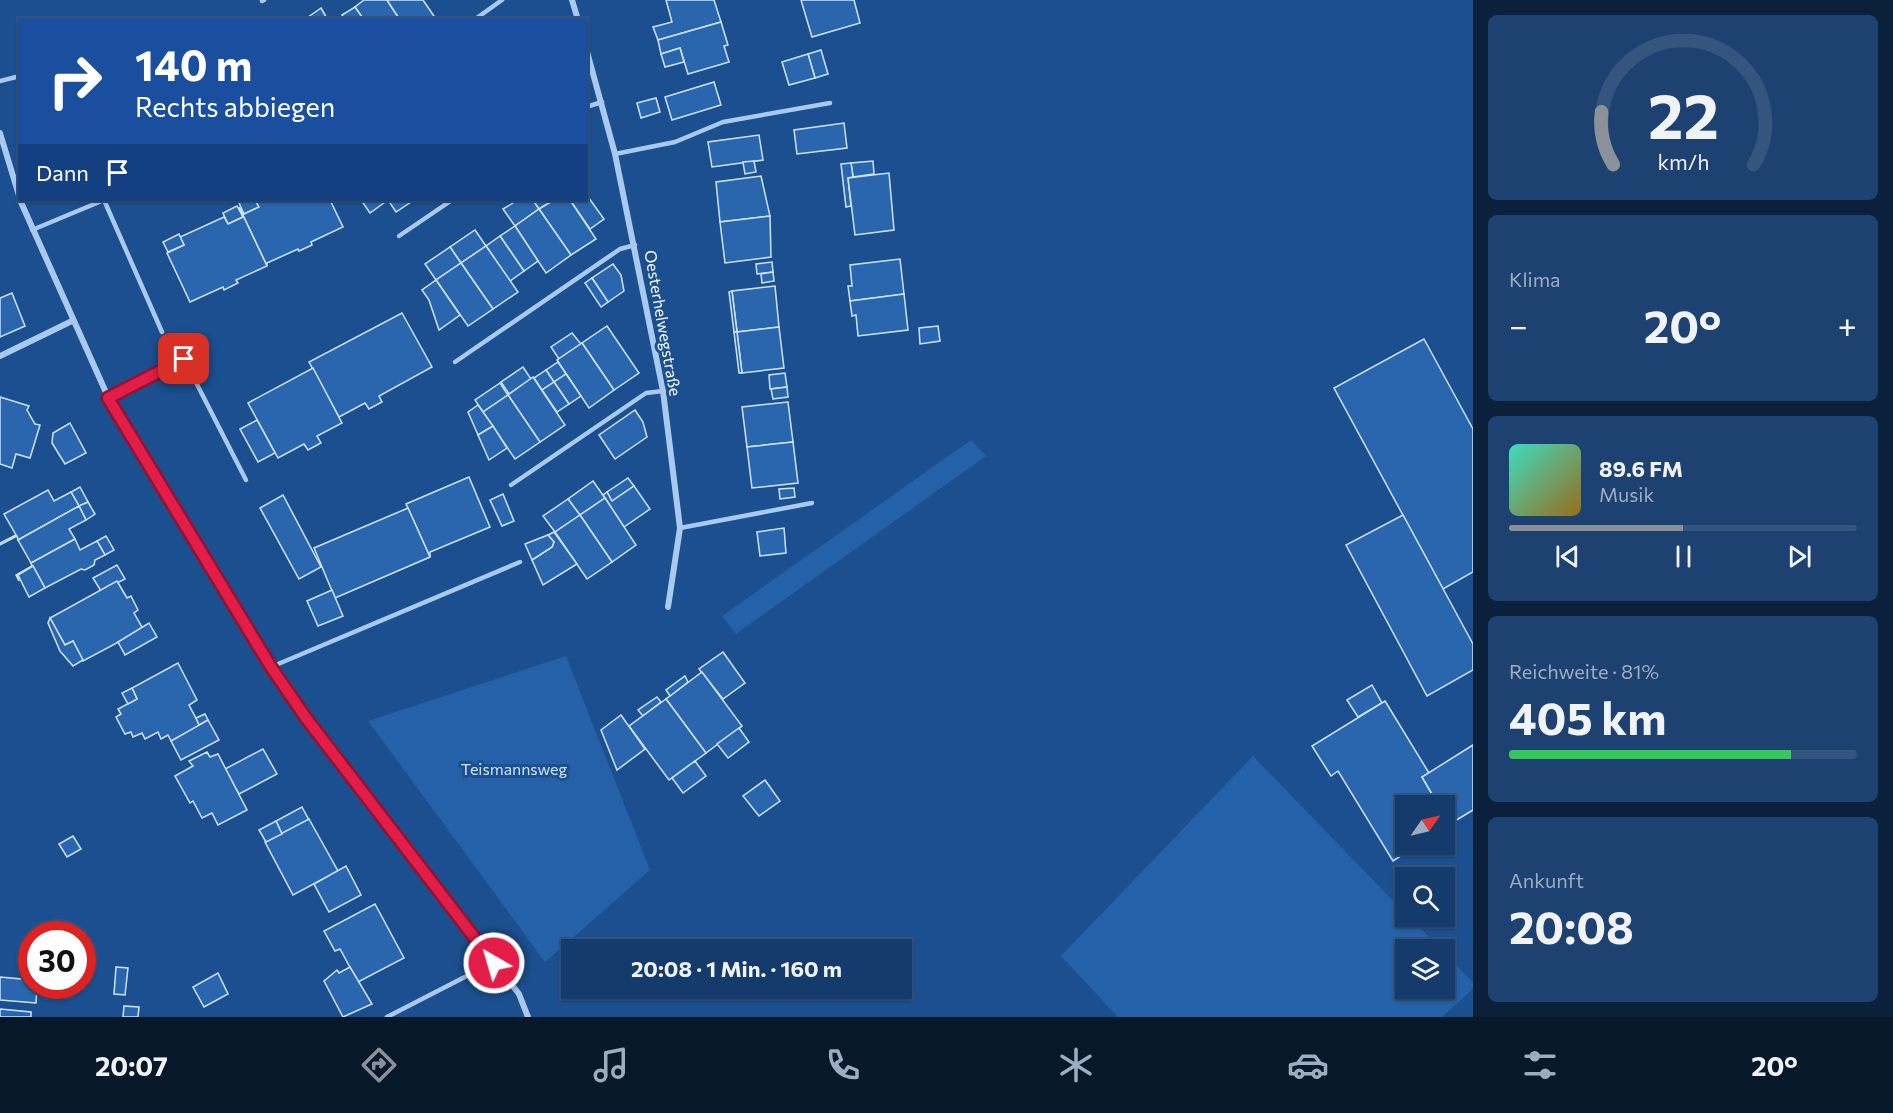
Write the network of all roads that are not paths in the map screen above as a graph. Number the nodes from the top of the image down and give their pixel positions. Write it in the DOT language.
graph roads {
  1 [pos="502,0"];
  2 [pos="572,0"];
  3 [pos="477,18"];
  4 [pos="577,18"];
  5 [pos="588,55"];
  6 [pos="18,76"];
  7 [pos="0,81"];
  8 [pos="602,102"];
  9 [pos="830,103"];
  10 [pos="588,106"];
  11 [pos="0,133"];
  12 [pos="615,154"];
  13 [pos="18,192"];
  14 [pos="21,201"];
  15 [pos="102,201"];
  16 [pos="104,201"];
  17 [pos="451,201"];
  18 [pos="32,230"];
  19 [pos="399,236"];
  20 [pos="635,244"];
  21 [pos="72,321"];
  22 [pos="162,332"];
  23 [pos="0,356"];
  24 [pos="455,362"];
  25 [pos="663,391"];
  26 [pos="108,398"];
  27 [pos="246,480"];
  28 [pos="511,485"];
  29 [pos="812,504"];
  30 [pos="680,528"];
  31 [pos="520,562"];
  32 [pos="668,607"];
  33 [pos="271,667"];
  34 [pos="494,963"];
  35 [pos="387,1017"];
  36 [pos="528,1017"];
  1 -- 3 [label="lane"];
  2 -- 4 [label="street"];
  5 -- 8 [label="street, Oesterhelwegstraße"];
  6 -- 7 [label="lane"];
  8 -- 10 [label="lane"];
  8 -- 12 [label="street, Oesterhelwegstraße"];
  9 -- 12 [label="lane"];
  11 -- 13 [label="street"];
  12 -- 20 [label="street, Oesterhelwegstraße"];
  14 -- 18 [label="street"];
  15 -- 18 [label="lane"];
  16 -- 22 [label="lane"];
  17 -- 19 [label="lane"];
  18 -- 21 [label="street"];
  20 -- 24 [label="lane"];
  20 -- 25 [label="street, Oesterhelwegstraße"];
  21 -- 23 [label="street"];
  21 -- 26 [label="street"];
  25 -- 28 [label="lane"];
  25 -- 30 [label="street, Oesterhelwegstraße"];
  26 -- 27 [label="lane"];
  26 -- 33 [label="street"];
  29 -- 30 [label="lane"];
  30 -- 32 [label="street, Oesterhelwegstraße"];
  31 -- 33 [label="lane"];
  33 -- 34 [label="street"];
  34 -- 35 [label="lane"];
  34 -- 36 [label="street"];
}
